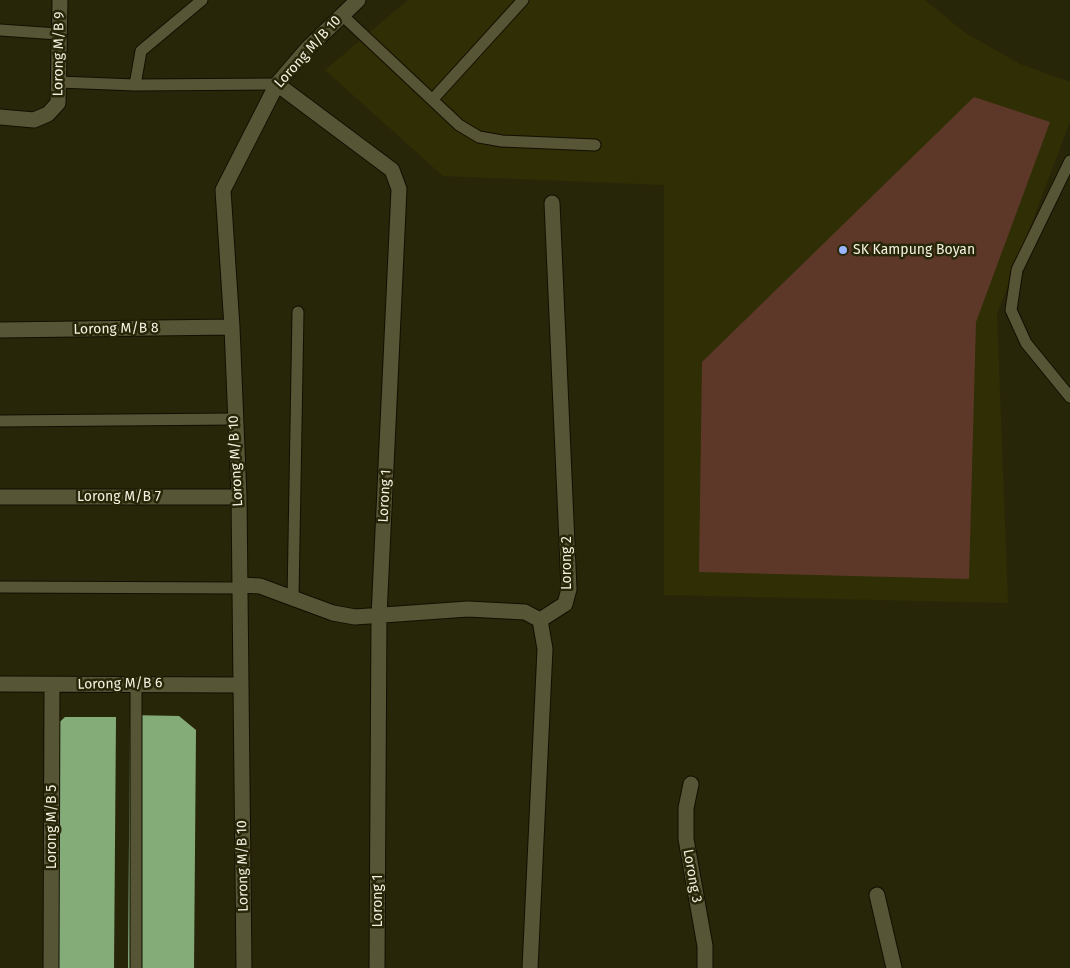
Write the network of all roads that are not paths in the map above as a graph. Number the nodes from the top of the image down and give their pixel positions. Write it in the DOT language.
graph roads {
  1 [pos="60,0"];
  2 [pos="202,0"];
  3 [pos="358,0"];
  4 [pos="522,0"];
  5 [pos="342,15"];
  6 [pos="0,30"];
  7 [pos="58,34"];
  8 [pos="59,82"];
  9 [pos="276,84"];
  10 [pos="135,85"];
  11 [pos="433,99"];
  12 [pos="0,118"];
  13 [pos="595,145"];
  14 [pos="1070,161"];
  15 [pos="1066,182"];
  16 [pos="552,203"];
  17 [pos="298,312"];
  18 [pos="232,327"];
  19 [pos="0,330"];
  20 [pos="1070,397"];
  21 [pos="234,419"];
  22 [pos="0,421"];
  23 [pos="0,497"];
  24 [pos="238,497"];
  25 [pos="0,587"];
  26 [pos="239,588"];
  27 [pos="293,598"];
  28 [pos="380,616"];
  29 [pos="540,620"];
  30 [pos="0,684"];
  31 [pos="136,684"];
  32 [pos="52,685"];
  33 [pos="240,685"];
  34 [pos="691,784"];
  35 [pos="877,895"];
  36 [pos="51,968"];
  37 [pos="136,968"];
  38 [pos="244,968"];
  39 [pos="377,968"];
  40 [pos="530,968"];
  41 [pos="705,968"];
  42 [pos="894,968"];
  1 -- 7 [label="street, Lorong M/B 9"];
  2 -- 10 [label="lane"];
  3 -- 5 [label="street, Lorong M/B 10"];
  4 -- 11 [label="lane"];
  5 -- 9 [label="street, Lorong M/B 10"];
  5 -- 11 [label="lane"];
  6 -- 7 [label="lane"];
  7 -- 8 [label="street, Lorong M/B 9"];
  8 -- 10 [label="lane"];
  8 -- 12 [label="street, Lorong M/B 9"];
  9 -- 10 [label="lane"];
  9 -- 18 [label="street, Lorong M/B 10"];
  9 -- 28 [label="street, Lorong 1"];
  11 -- 13 [label="lane"];
  14 -- 15 [label="lane"];
  15 -- 20 [label="lane"];
  16 -- 29 [label="street, Lorong 2"];
  17 -- 27 [label="lane"];
  18 -- 19 [label="street, Lorong M/B 8"];
  18 -- 21 [label="street, Lorong M/B 10"];
  21 -- 22 [label="lane"];
  21 -- 24 [label="street, Lorong M/B 10"];
  23 -- 24 [label="street, Lorong M/B 7"];
  24 -- 26 [label="street, Lorong M/B 10"];
  25 -- 26 [label="lane"];
  26 -- 27 [label="street"];
  26 -- 33 [label="street, Lorong M/B 10"];
  27 -- 28 [label="street"];
  28 -- 29 [label="street"];
  28 -- 39 [label="street, Lorong 1"];
  29 -- 40 [label="street"];
  30 -- 32 [label="street, Lorong M/B 6"];
  31 -- 32 [label="street, Lorong M/B 6"];
  31 -- 33 [label="street, Lorong M/B 6"];
  31 -- 37 [label="lane"];
  32 -- 36 [label="street, Lorong M/B 5"];
  33 -- 38 [label="street, Lorong M/B 10"];
  34 -- 41 [label="street, Lorong 3"];
  35 -- 42 [label="street"];
}
